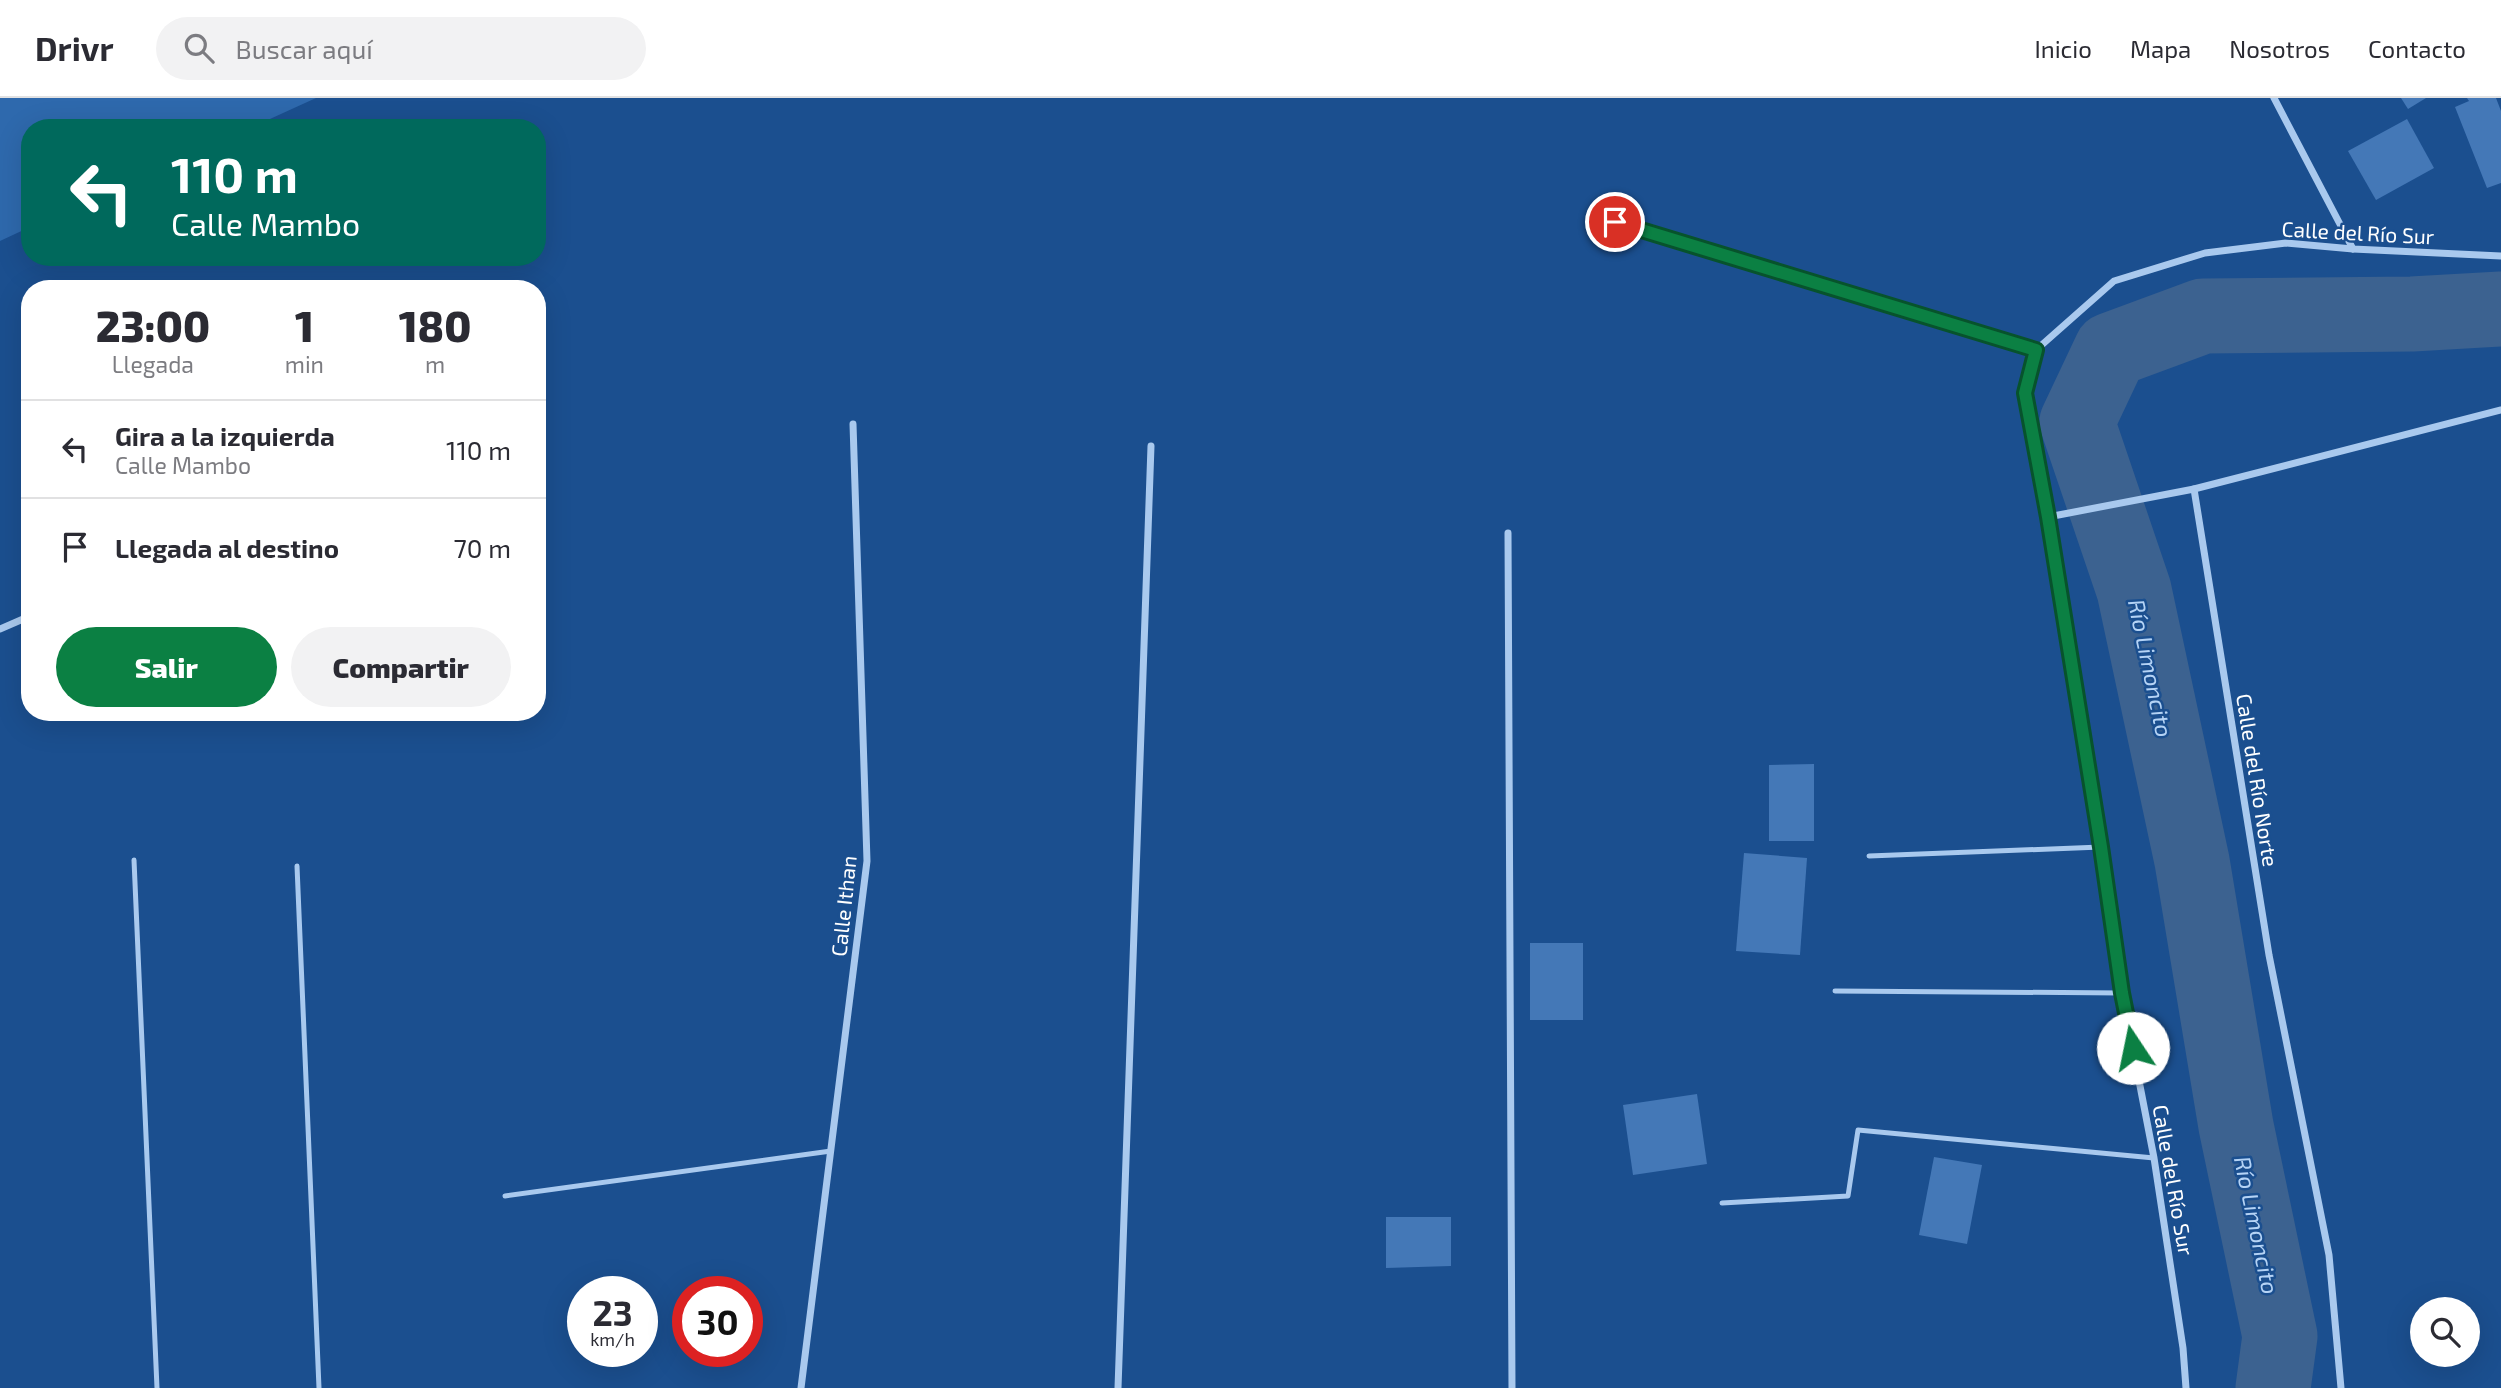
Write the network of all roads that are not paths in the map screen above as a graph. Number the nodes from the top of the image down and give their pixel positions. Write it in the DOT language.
graph roads {
  1 [pos="2274,98"];
  2 [pos="1615,222"];
  3 [pos="2353,249"];
  4 [pos="2501,256"];
  5 [pos="2036,350"];
  6 [pos="2501,411"];
  7 [pos="853,424"];
  8 [pos="1151,446"];
  9 [pos="2194,489"];
  10 [pos="2048,517"];
  11 [pos="1508,533"];
  12 [pos="21,620"];
  13 [pos="0,629"];
  14 [pos="2101,847"];
  15 [pos="1869,856"];
  16 [pos="134,860"];
  17 [pos="297,866"];
  18 [pos="1835,991"];
  19 [pos="2122,993"];
  20 [pos="831,1151"];
  21 [pos="2154,1158"];
  22 [pos="505,1196"];
  23 [pos="1722,1203"];
  24 [pos="156,1388"];
  25 [pos="319,1388"];
  26 [pos="801,1388"];
  27 [pos="1118,1388"];
  28 [pos="1512,1388"];
  29 [pos="2186,1388"];
  30 [pos="2341,1388"];
  1 -- 3 [label="street"];
  2 -- 5 [label="street"];
  3 -- 4 [label="street, Calle del Río Sur"];
  3 -- 5 [label="street, Calle del Río Sur"];
  5 -- 10 [label="street, Calle del Río Sur"];
  6 -- 9 [label="street"];
  7 -- 20 [label="street, Calle Ithan"];
  8 -- 27 [label="street"];
  9 -- 10 [label="street"];
  9 -- 30 [label="street, Calle del Río Norte"];
  10 -- 14 [label="street, Calle del Río Sur"];
  11 -- 28 [label="street"];
  12 -- 13 [label="street"];
  14 -- 15 [label="lane"];
  14 -- 19 [label="street, Calle del Río Sur"];
  16 -- 24 [label="lane"];
  17 -- 25 [label="lane"];
  18 -- 19 [label="lane"];
  19 -- 21 [label="street, Calle del Río Sur"];
  20 -- 22 [label="lane"];
  20 -- 26 [label="street, Calle Ithan"];
  21 -- 23 [label="lane"];
  21 -- 29 [label="street, Calle del Río Sur"];
}
